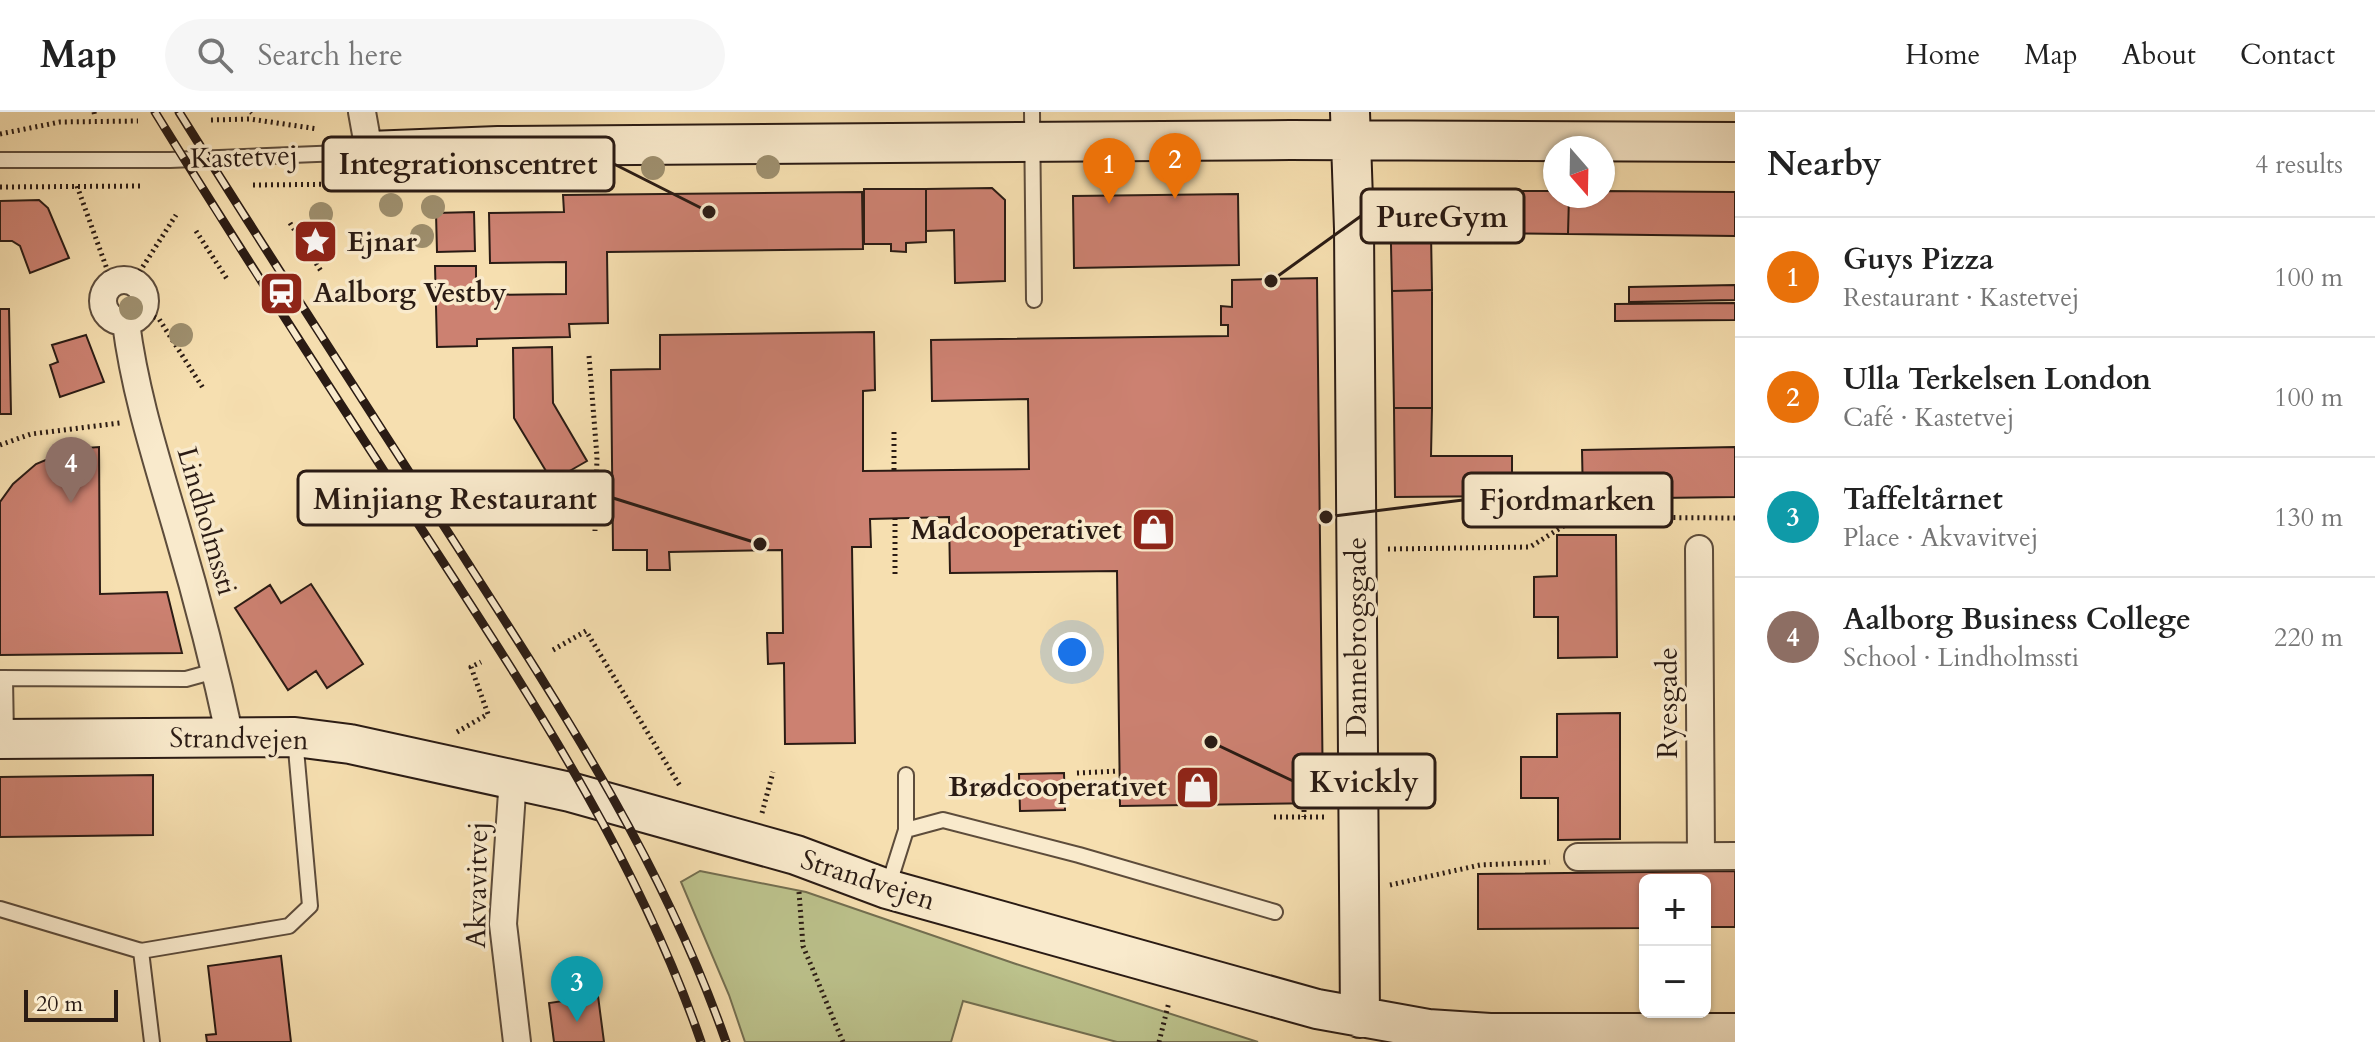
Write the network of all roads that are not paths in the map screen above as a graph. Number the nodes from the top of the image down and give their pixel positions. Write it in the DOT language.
graph roads {
  1 [pos="362,112"];
  2 [pos="1351,126"];
  3 [pos="1032,128"];
  4 [pos="1735,142"];
  5 [pos="369,151"];
  6 [pos="0,160"];
  7 [pos="1034,300"];
  8 [pos="134,317"];
  9 [pos="1699,549"];
  10 [pos="215,671"];
  11 [pos="3,678"];
  12 [pos="230,737"];
  13 [pos="295,737"];
  14 [pos="3,739"];
  15 [pos="906,775"];
  16 [pos="513,778"];
  17 [pos="906,830"];
  18 [pos="1701,856"];
  19 [pos="1735,856"];
  20 [pos="1578,857"];
  21 [pos="887,889"];
  22 [pos="0,909"];
  23 [pos="1275,912"];
  24 [pos="141,951"];
  25 [pos="1360,1018"];
  26 [pos="1735,1033"];
  27 [pos="152,1042"];
  28 [pos="517,1042"];
  1 -- 5 [label="street"];
  2 -- 3 [label="street, Kastetvej"];
  2 -- 4 [label="street, Kastetvej"];
  2 -- 25 [label="street, Dannebrogsgade"];
  3 -- 5 [label="street, Kastetvej"];
  3 -- 7 [label="lane"];
  5 -- 6 [label="lane, Kastetvej"];
  8 -- 8 [label="street, Lindholmssti"];
  8 -- 10 [label="street, Lindholmssti"];
  9 -- 18 [label="street, Ryesgade"];
  10 -- 11 [label="lane"];
  10 -- 12 [label="street, Lindholmssti"];
  11 -- 14 [label="lane"];
  12 -- 13 [label="street, Strandvejen"];
  12 -- 14 [label="street, Strandvejen"];
  13 -- 16 [label="street, Strandvejen"];
  13 -- 24 [label="lane"];
  15 -- 17 [label="lane"];
  16 -- 21 [label="street, Strandvejen"];
  16 -- 28 [label="street, Akvavitvej"];
  17 -- 21 [label="lane"];
  17 -- 23 [label="lane"];
  18 -- 19 [label="street"];
  18 -- 20 [label="street"];
  21 -- 25 [label="street, Strandvejen"];
  22 -- 24 [label="lane"];
  24 -- 27 [label="lane"];
  25 -- 26 [label="street, Strandvejen"];
}
